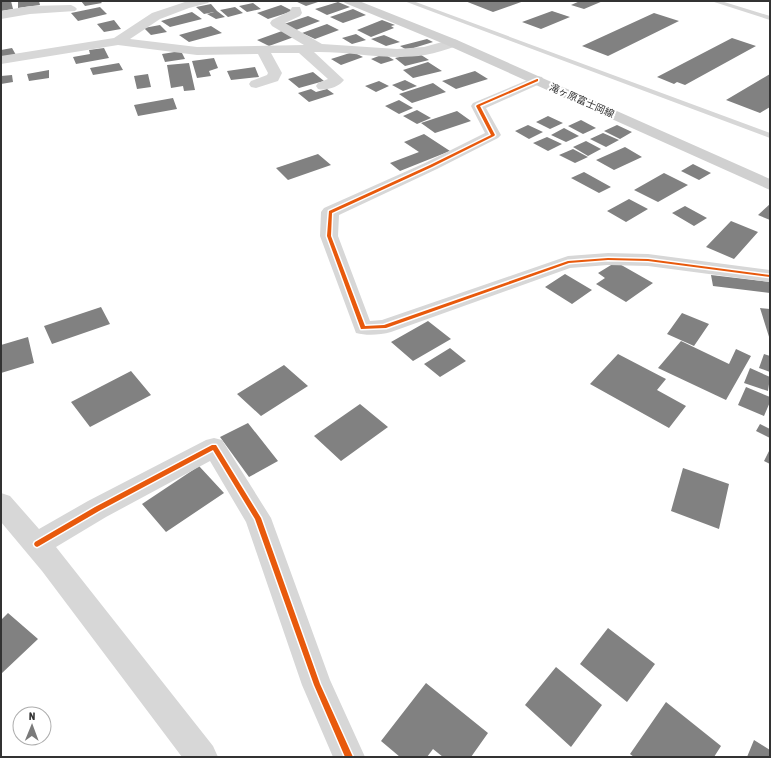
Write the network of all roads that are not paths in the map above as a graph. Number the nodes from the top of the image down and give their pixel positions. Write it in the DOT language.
graph roads {
  1 [pos="204,1"];
  2 [pos="349,1"];
  3 [pos="407,1"];
  4 [pos="714,1"];
  5 [pos="71,9"];
  6 [pos="296,10"];
  7 [pos="1,15"];
  8 [pos="770,18"];
  9 [pos="118,41"];
  10 [pos="454,43"];
  11 [pos="320,48"];
  12 [pos="303,49"];
  13 [pos="263,50"];
  14 [pos="1,60"];
  15 [pos="537,80"];
  16 [pos="256,84"];
  17 [pos="323,86"];
  18 [pos="770,136"];
  19 [pos="770,185"];
  20 [pos="770,276"];
  21 [pos="1,504"];
  22 [pos="37,544"];
  23 [pos="202,757"];
  24 [pos="349,757"];
  1 -- 9 [label="street"];
  2 -- 10 [label="main road, 滝ヶ原富士岡線"];
  3 -- 18 [label="lane"];
  4 -- 8 [label="lane"];
  5 -- 7 [label="street"];
  6 -- 11 [label="street"];
  9 -- 13 [label="street"];
  9 -- 14 [label="street"];
  10 -- 11 [label="street"];
  10 -- 15 [label="main road, 滝ヶ原富士岡線"];
  11 -- 12 [label="street"];
  12 -- 13 [label="street"];
  12 -- 17 [label="street"];
  13 -- 16 [label="street"];
  15 -- 19 [label="main road, 滝ヶ原富士岡線"];
  15 -- 20 [label="street"];
  21 -- 22 [label="street"];
  22 -- 23 [label="street"];
  22 -- 24 [label="street"];
}
